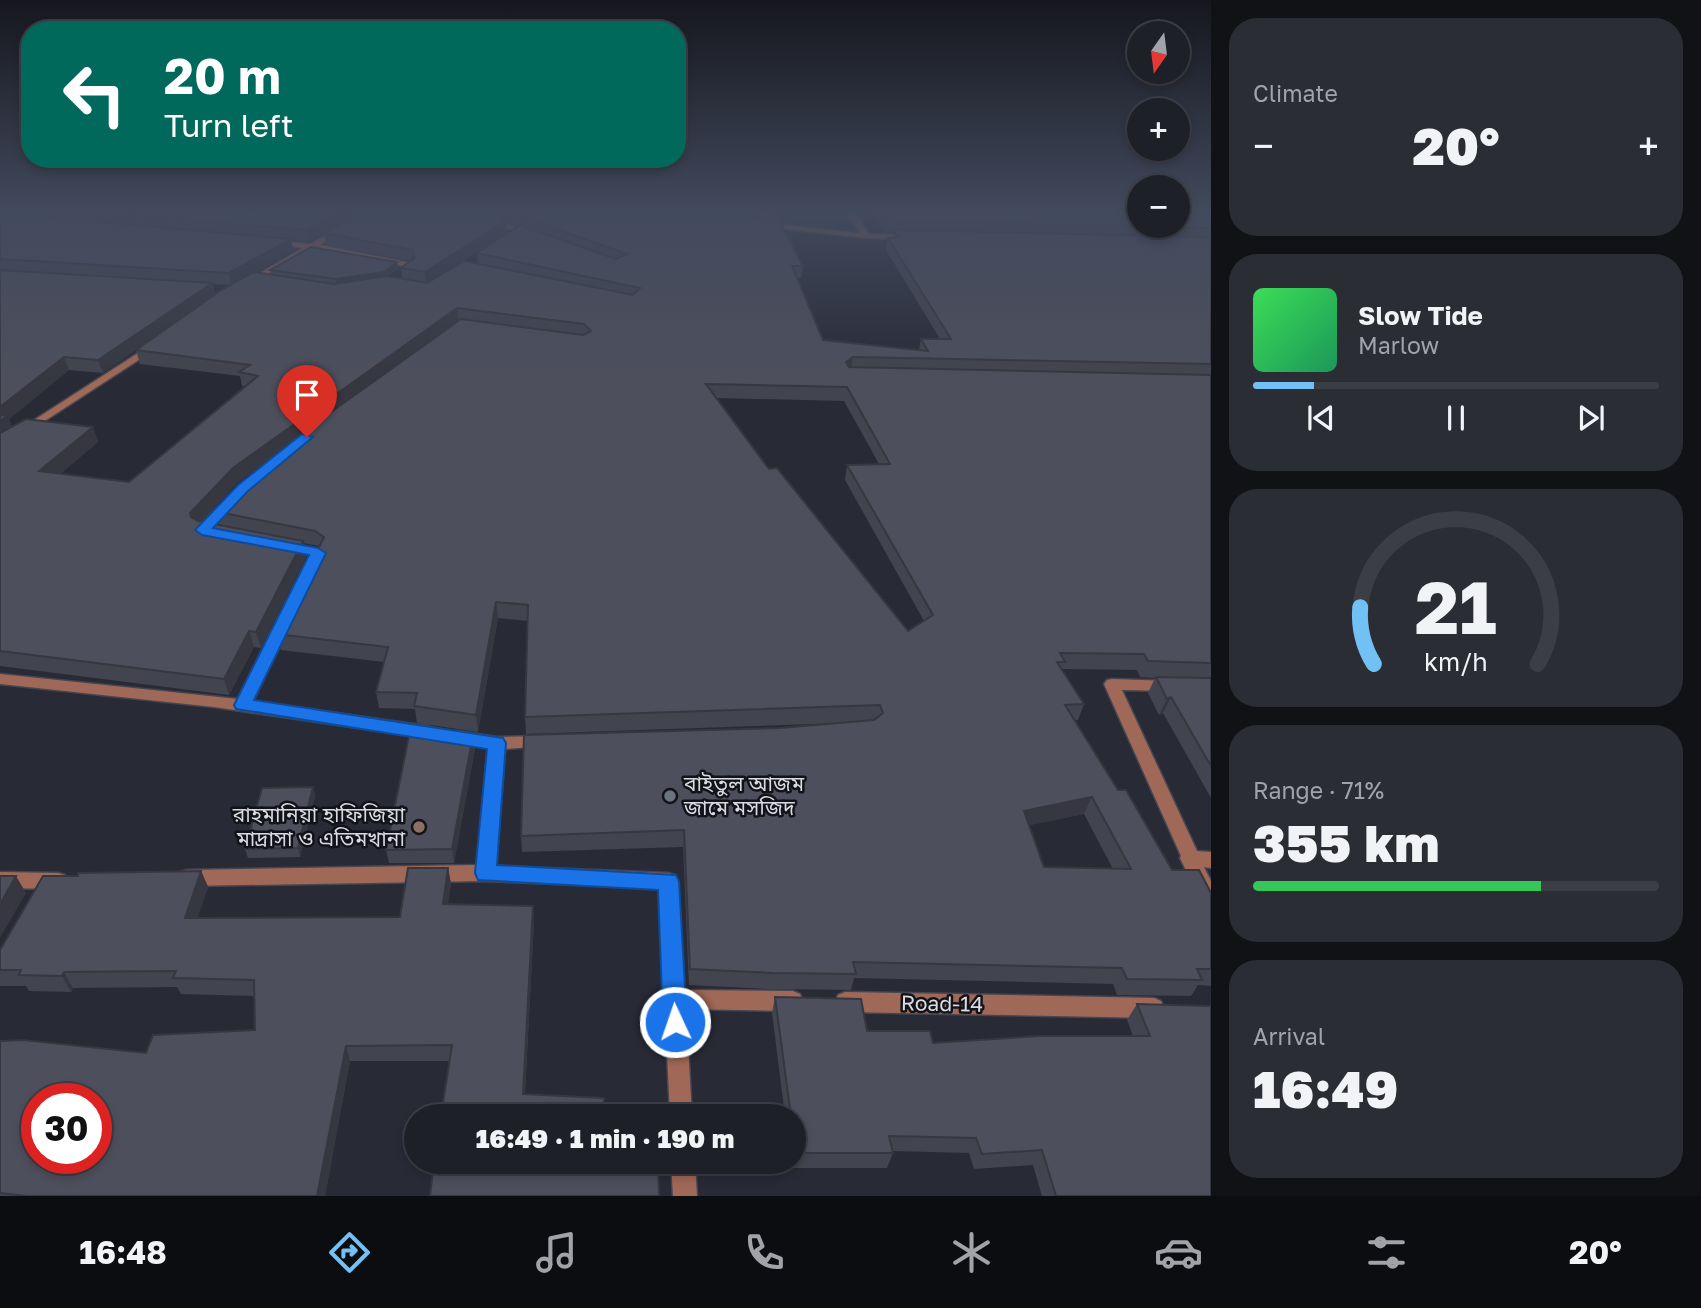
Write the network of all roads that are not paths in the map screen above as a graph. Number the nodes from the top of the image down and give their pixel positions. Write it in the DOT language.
graph roads {
  1 [pos="275,268"];
  2 [pos="409,268"];
  3 [pos="396,277"];
  4 [pos="255,279"];
  5 [pos="266,281"];
  6 [pos="233,291"];
  7 [pos="166,338"];
  8 [pos="0,447"];
  9 [pos="235,497"];
  10 [pos="228,535"];
  11 [pos="280,545"];
  12 [pos="0,679"];
  13 [pos="1186,686"];
  14 [pos="243,705"];
  15 [pos="563,742"];
  16 [pos="497,743"];
  17 [pos="1189,858"];
  18 [pos="1211,860"];
  19 [pos="486,873"];
  20 [pos="169,879"];
  21 [pos="0,880"];
  22 [pos="73,880"];
  23 [pos="46,881"];
  24 [pos="1211,902"];
  25 [pos="33,904"];
  26 [pos="674,999"];
  27 [pos="1170,1008"];
  28 [pos="680,1104"];
  29 [pos="684,1174"];
  30 [pos="685,1196"];
  1 -- 4 [label="street"];
  2 -- 3 [label="street"];
  4 -- 5 [label="street"];
  4 -- 6 [label="street"];
  7 -- 8 [label="street"];
  9 -- 10 [label="street"];
  11 -- 14 [label="street"];
  12 -- 14 [label="street"];
  13 -- 17 [label="street"];
  14 -- 16 [label="street"];
  15 -- 16 [label="street"];
  16 -- 19 [label="street"];
  17 -- 18 [label="street"];
  17 -- 24 [label="street"];
  19 -- 20 [label="street"];
  19 -- 26 [label="street"];
  21 -- 23 [label="street"];
  22 -- 23 [label="street"];
  23 -- 25 [label="street"];
  26 -- 27 [label="street, Road-14"];
  26 -- 28 [label="street"];
  29 -- 30 [label="street"];
}
